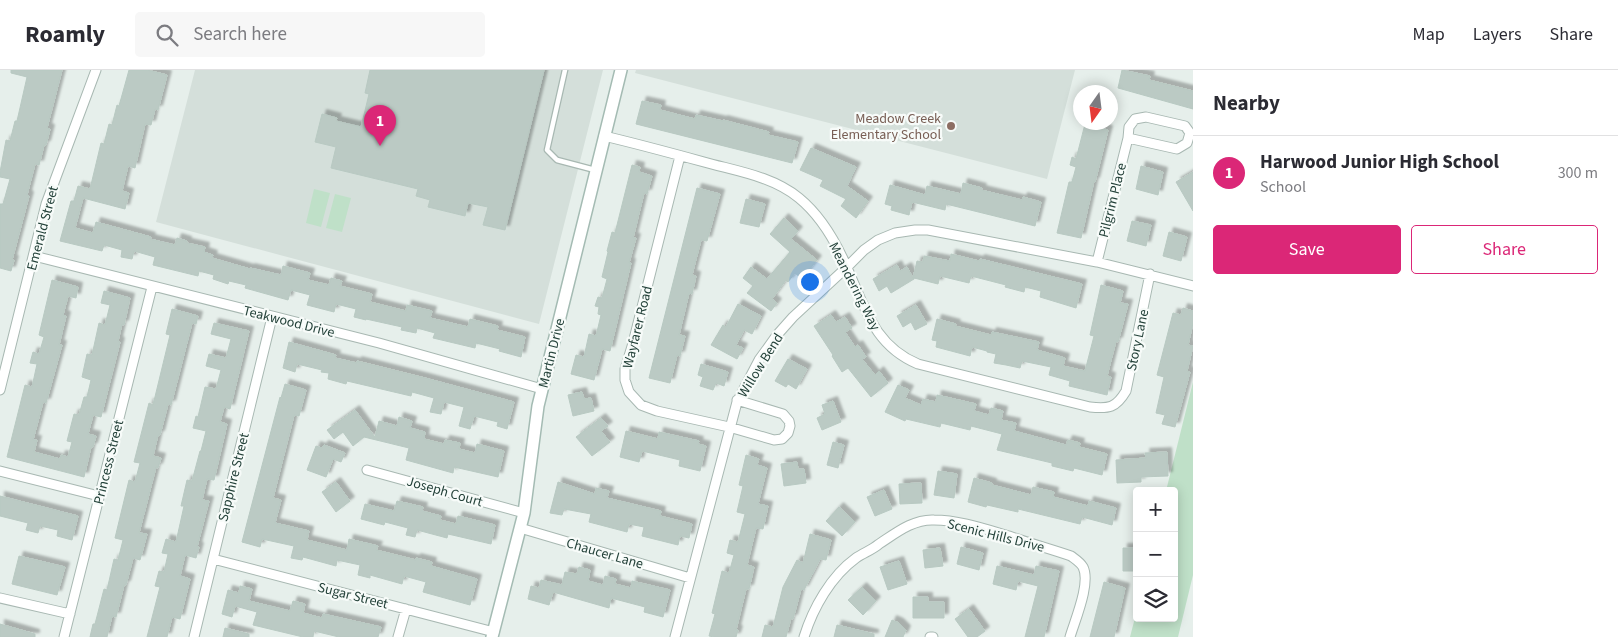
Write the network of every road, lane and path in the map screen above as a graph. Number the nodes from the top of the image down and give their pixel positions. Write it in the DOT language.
graph roads {
  1 [pos="96,70"];
  2 [pos="565,70"];
  3 [pos="620,70"];
  4 [pos="604,136"];
  5 [pos="1128,138"];
  6 [pos="680,156"];
  7 [pos="596,170"];
  8 [pos="34,256"];
  9 [pos="1097,262"];
  10 [pos="847,267"];
  11 [pos="1150,274"];
  12 [pos="152,286"];
  13 [pos="1193,286"];
  14 [pos="272,317"];
  15 [pos="542,389"];
  16 [pos="0,390"];
  17 [pos="737,400"];
  18 [pos="1118,403"];
  19 [pos="729,427"];
  20 [pos="367,470"];
  21 [pos="0,471"];
  22 [pos="99,496"];
  23 [pos="524,513"];
  24 [pos="520,528"];
  25 [pos="213,559"];
  26 [pos="690,578"];
  27 [pos="0,598"];
  28 [pos="406,609"];
  29 [pos="70,614"];
  30 [pos="493,634"];
  31 [pos="64,637"];
  32 [pos="194,637"];
  33 [pos="398,637"];
  34 [pos="675,637"];
  35 [pos="804,637"];
  36 [pos="1070,637"];
  1 -- 8 [label="street, Emerald Street"];
  2 -- 7 [label="lane"];
  3 -- 4 [label="street, Martin Drive"];
  4 -- 6 [label="street, Meandering Way"];
  4 -- 7 [label="street, Martin Drive"];
  5 -- 5 [label="street, Pilgrim Place"];
  5 -- 9 [label="street, Pilgrim Place"];
  6 -- 10 [label="street, Meandering Way"];
  6 -- 19 [label="street, Wayfarer Road"];
  7 -- 15 [label="street, Martin Drive"];
  8 -- 12 [label="street, Teakwood Drive"];
  8 -- 16 [label="street, Emerald Street"];
  9 -- 10 [label="street, Willow Bend"];
  9 -- 11 [label="street, Willow Bend"];
  10 -- 17 [label="street, Willow Bend"];
  10 -- 18 [label="street, Meandering Way"];
  11 -- 13 [label="street, Willow Bend"];
  11 -- 18 [label="street, Story Lane"];
  12 -- 14 [label="street, Teakwood Drive"];
  12 -- 22 [label="street, Princess Street"];
  14 -- 15 [label="street, Teakwood Drive"];
  14 -- 25 [label="street, Sapphire Street"];
  15 -- 23 [label="street, Martin Drive"];
  17 -- 19 [label="street, Willow Bend"];
  17 -- 19 [label="street, Wayfarer Road"];
  19 -- 26 [label="street, Willow Bend"];
  20 -- 23 [label="street, Joseph Court"];
  21 -- 22 [label="street"];
  22 -- 29 [label="street, Princess Street"];
  23 -- 24 [label="street, Martin Drive"];
  24 -- 26 [label="street, Chaucer Lane"];
  24 -- 30 [label="street, Martin Drive"];
  25 -- 28 [label="street, Sugar Street"];
  25 -- 32 [label="street, Sapphire Street"];
  26 -- 34 [label="street, Willow Bend"];
  27 -- 29 [label="street"];
  28 -- 30 [label="street, Sugar Street"];
  28 -- 33 [label="street"];
  29 -- 31 [label="street, Princess Street"];
  35 -- 36 [label="street, Scenic Hills Drive"];
}
